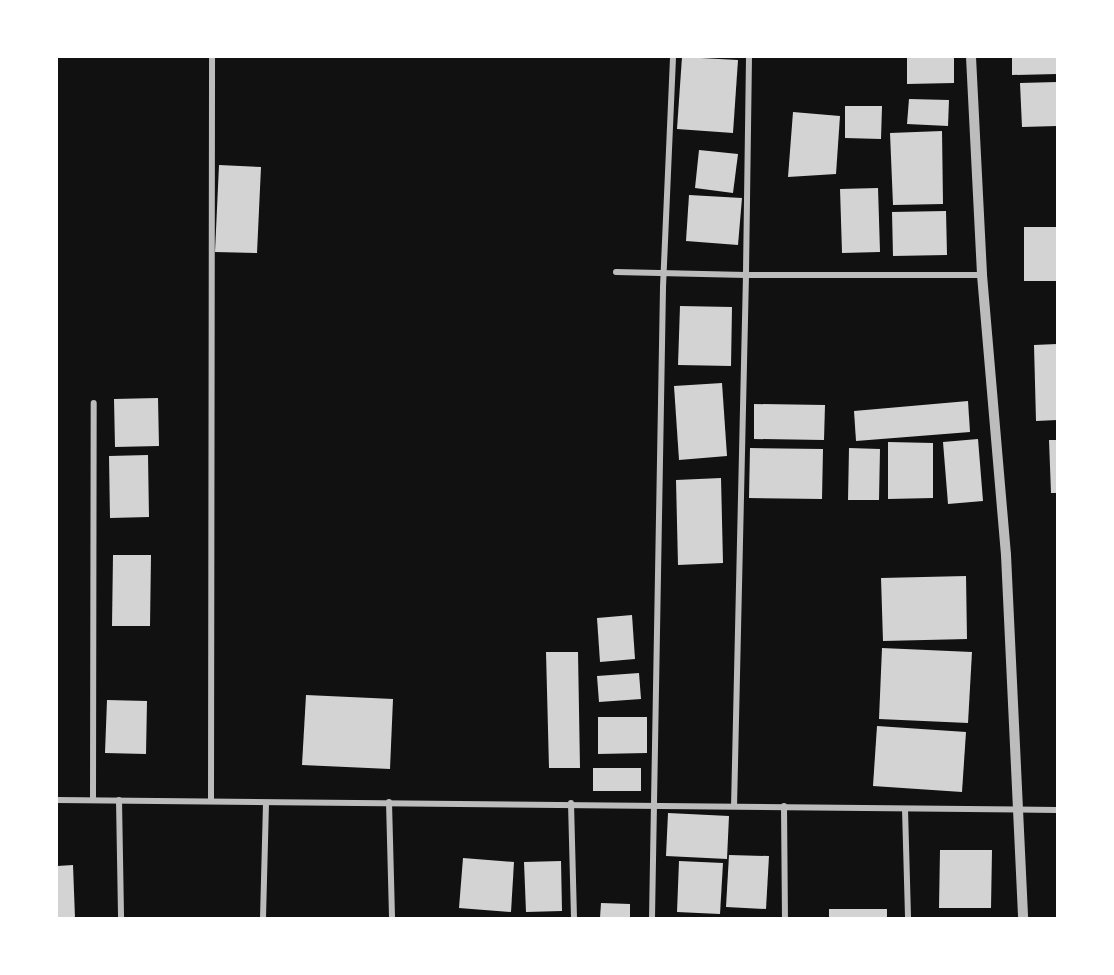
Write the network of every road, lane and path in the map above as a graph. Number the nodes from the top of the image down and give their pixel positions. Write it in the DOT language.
graph roads {
  1 [pos="212,57"];
  2 [pos="673,57"];
  3 [pos="749,57"];
  4 [pos="971,57"];
  5 [pos="616,273"];
  6 [pos="663,274"];
  7 [pos="746,275"];
  8 [pos="982,275"];
  9 [pos="94,403"];
  10 [pos="57,800"];
  11 [pos="93,800"];
  12 [pos="119,800"];
  13 [pos="211,800"];
  14 [pos="389,802"];
  15 [pos="571,803"];
  16 [pos="266,804"];
  17 [pos="653,806"];
  18 [pos="734,806"];
  19 [pos="784,806"];
  20 [pos="905,809"];
  21 [pos="1017,810"];
  22 [pos="1057,810"];
  23 [pos="121,918"];
  24 [pos="263,918"];
  25 [pos="392,918"];
  26 [pos="574,918"];
  27 [pos="652,918"];
  28 [pos="784,918"];
  29 [pos="908,918"];
  30 [pos="1023,918"];
  1 -- 13 [label="street"];
  2 -- 6 [label="street"];
  3 -- 7 [label="street"];
  4 -- 8 [label="street"];
  5 -- 6 [label="street"];
  6 -- 7 [label="street"];
  6 -- 17 [label="street"];
  7 -- 8 [label="street"];
  7 -- 18 [label="street"];
  8 -- 21 [label="street"];
  9 -- 11 [label="street"];
  10 -- 11 [label="street"];
  11 -- 12 [label="street"];
  12 -- 13 [label="street"];
  12 -- 23 [label="street"];
  13 -- 16 [label="street"];
  14 -- 15 [label="street"];
  14 -- 16 [label="street"];
  14 -- 25 [label="street"];
  15 -- 17 [label="street"];
  15 -- 26 [label="street"];
  16 -- 24 [label="street"];
  17 -- 18 [label="street"];
  17 -- 27 [label="street"];
  18 -- 19 [label="street"];
  19 -- 20 [label="street"];
  19 -- 28 [label="street"];
  20 -- 21 [label="street"];
  20 -- 29 [label="street"];
  21 -- 22 [label="street"];
  21 -- 30 [label="street"];
}
